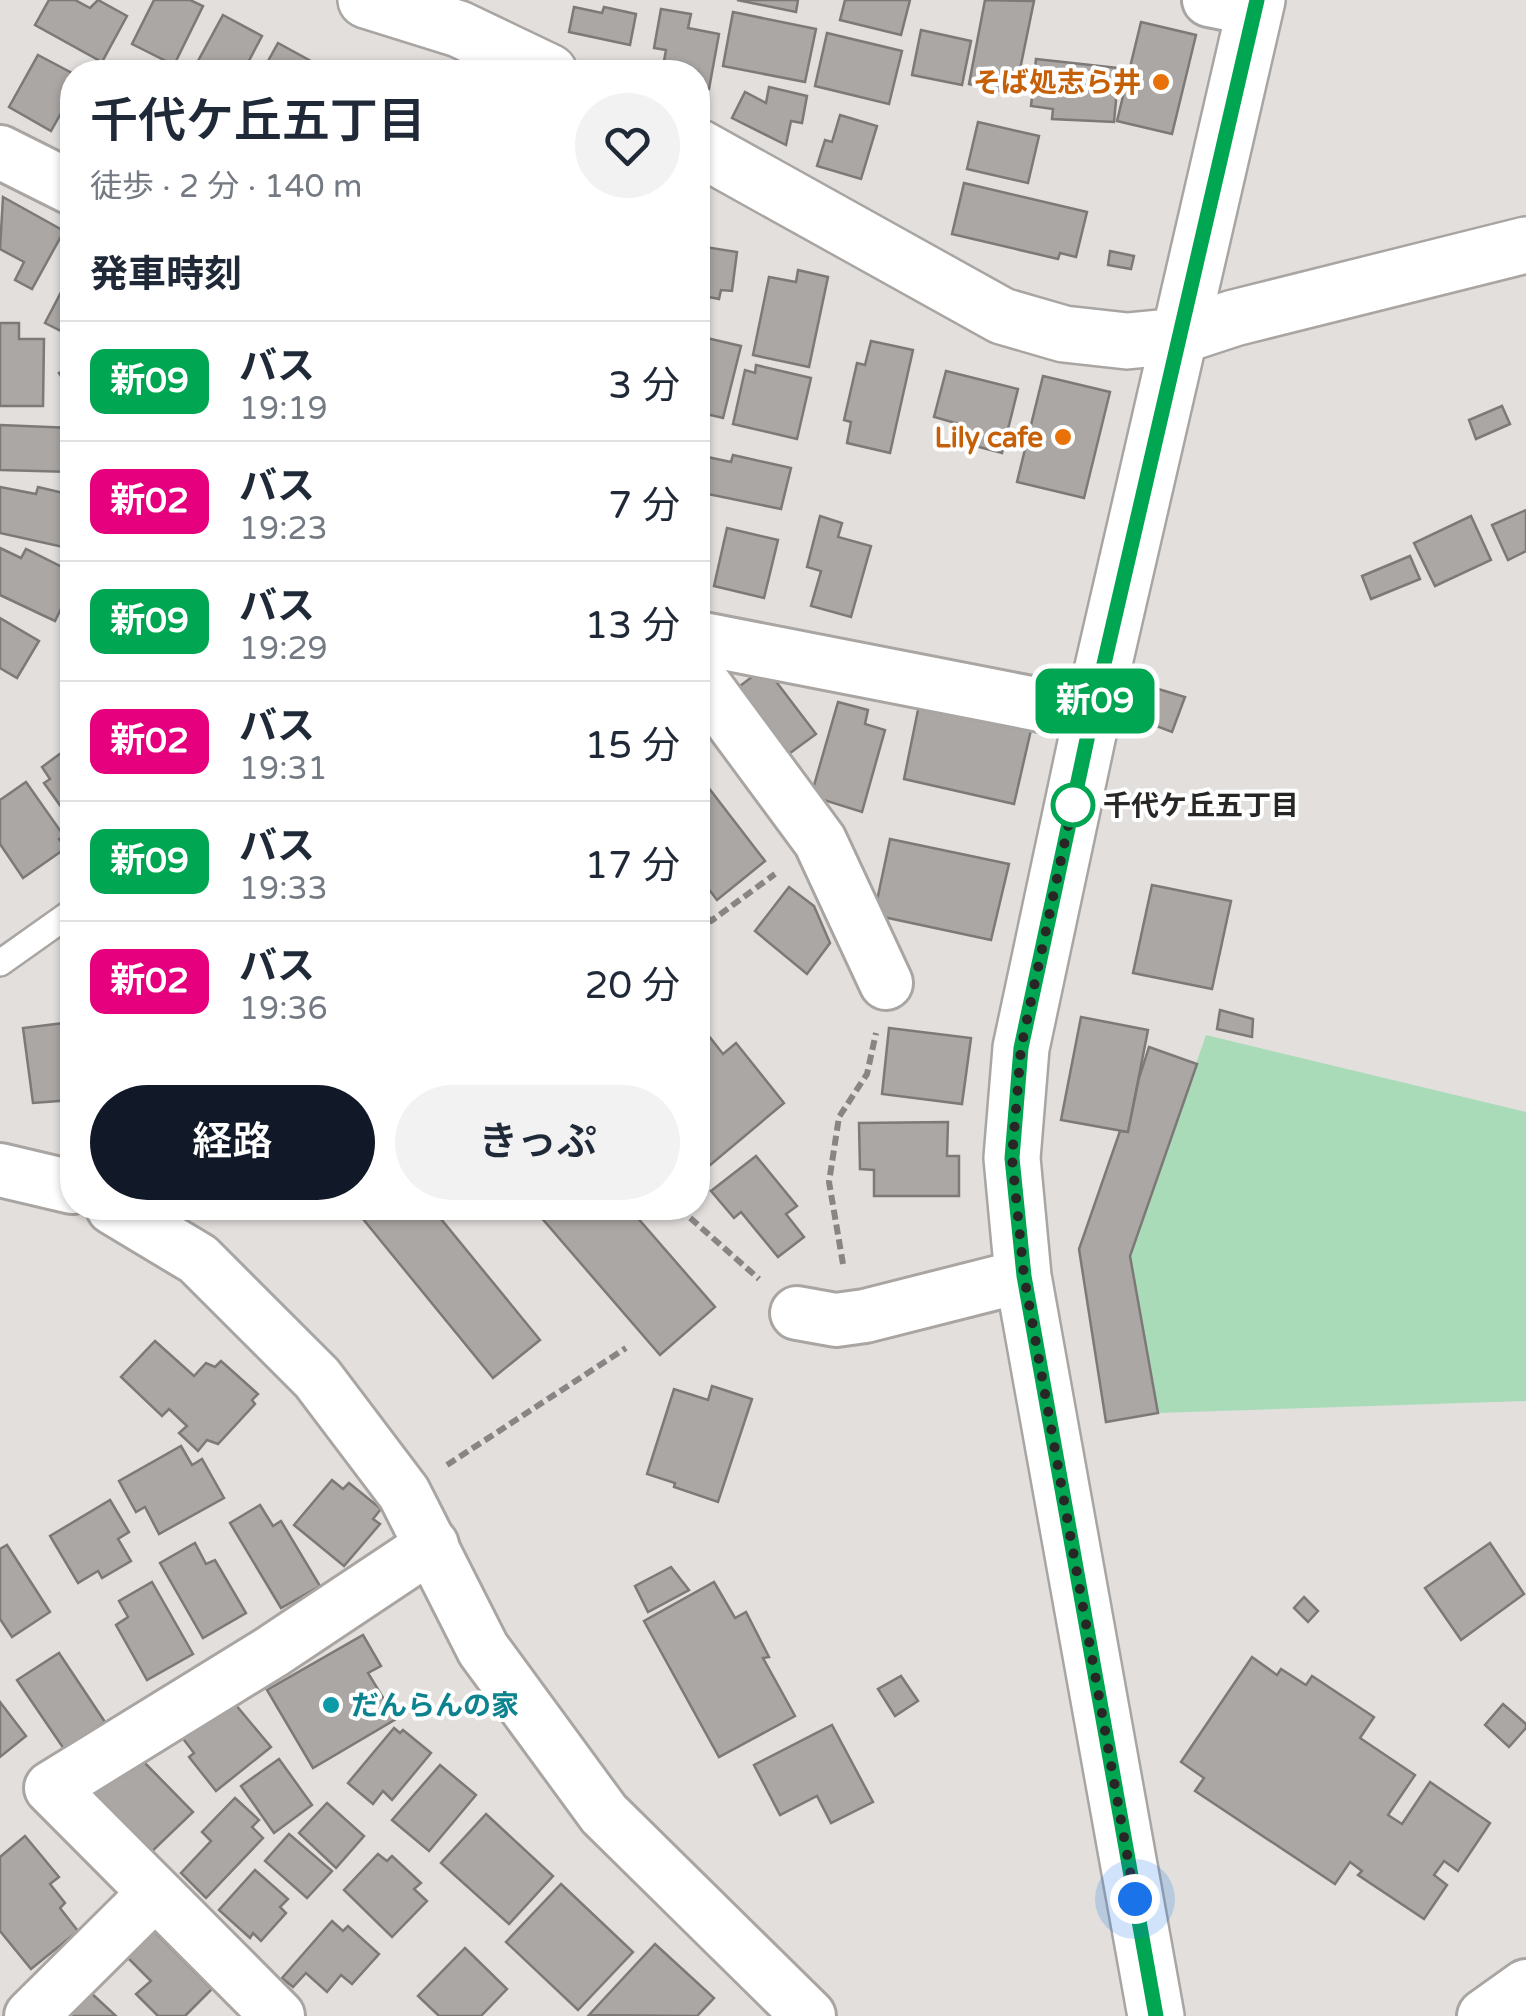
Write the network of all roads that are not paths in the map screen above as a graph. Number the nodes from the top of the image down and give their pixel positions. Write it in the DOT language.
graph roads {
  1 [pos="366,0"];
  2 [pos="1240,3"];
  3 [pos="524,60"];
  4 [pos="0,152"];
  5 [pos="710,154"];
  6 [pos="60,182"];
  7 [pos="1526,244"];
  8 [pos="1179,336"];
  9 [pos="710,640"];
  10 [pos="710,691"];
  11 [pos="1092,716"];
  12 [pos="60,921"];
  13 [pos="0,964"];
  14 [pos="886,983"];
  15 [pos="0,1170"];
  16 [pos="60,1184"];
  17 [pos="133,1220"];
  18 [pos="1024,1276"];
  19 [pos="797,1313"];
  20 [pos="432,1545"];
  21 [pos="156,1893"];
  22 [pos="1526,1986"];
  23 [pos="31,2016"];
  24 [pos="278,2016"];
  25 [pos="809,2016"];
  26 [pos="1156,2016"];
  27 [pos="1484,2016"];
  1 -- 3 [label="street"];
  2 -- 8 [label="street"];
  4 -- 6 [label="street"];
  5 -- 8 [label="street"];
  7 -- 8 [label="street"];
  8 -- 11 [label="street"];
  9 -- 11 [label="street"];
  10 -- 14 [label="street"];
  11 -- 18 [label="street"];
  12 -- 13 [label="lane"];
  15 -- 16 [label="street"];
  17 -- 20 [label="street"];
  18 -- 19 [label="street"];
  18 -- 26 [label="street"];
  20 -- 21 [label="street"];
  20 -- 25 [label="street"];
  21 -- 23 [label="street"];
  21 -- 24 [label="street"];
  22 -- 27 [label="street"];
}
